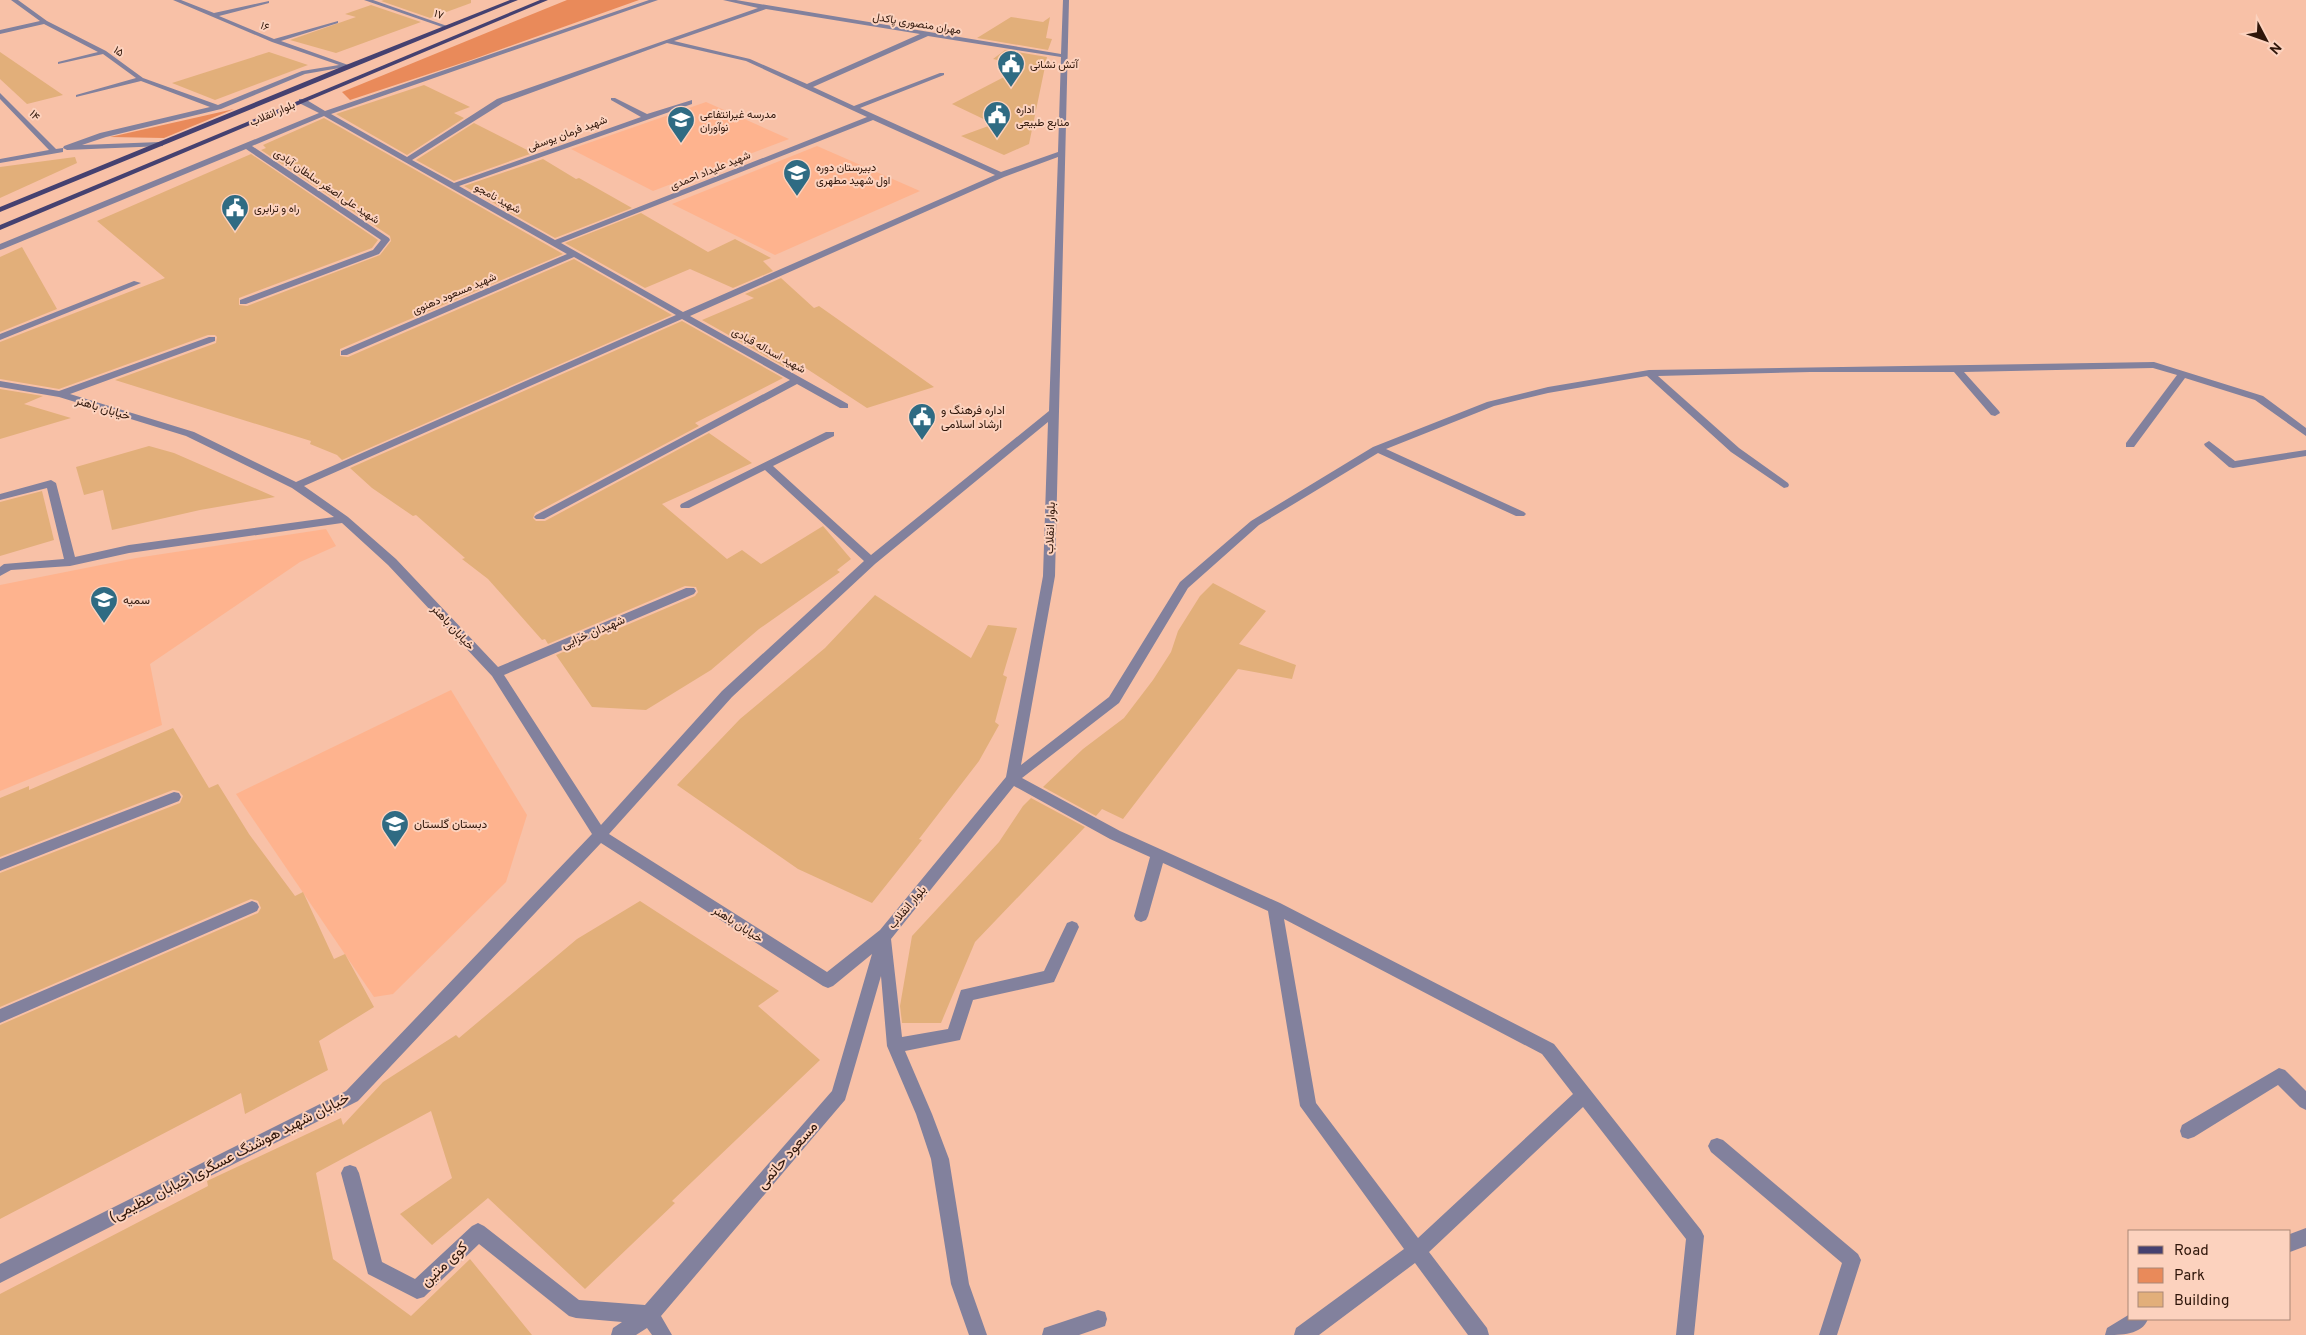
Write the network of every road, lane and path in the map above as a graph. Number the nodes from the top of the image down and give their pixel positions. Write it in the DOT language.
graph roads {
  1 [pos="14,0"];
  2 [pos="176,0"];
  3 [pos="367,0"];
  4 [pos="515,0"];
  5 [pos="545,0"];
  6 [pos="655,0"];
  7 [pos="726,0"];
  8 [pos="1066,0"];
  9 [pos="267,2"];
  10 [pos="766,8"];
  11 [pos="215,15"];
  12 [pos="45,22"];
  13 [pos="336,22"];
  14 [pos="447,27"];
  15 [pos="0,32"];
  16 [pos="926,34"];
  17 [pos="274,41"];
  18 [pos="667,41"];
  19 [pos="104,52"];
  20 [pos="1064,56"];
  21 [pos="60,64"];
  22 [pos="348,66"];
  23 [pos="942,74"];
  24 [pos="141,79"];
  25 [pos="807,87"];
  26 [pos="0,96"];
  27 [pos="78,96"];
  28 [pos="614,100"];
  29 [pos="302,101"];
  30 [pos="689,102"];
  31 [pos="218,107"];
  32 [pos="854,108"];
  33 [pos="324,114"];
  34 [pos="647,117"];
  35 [pos="873,117"];
  36 [pos="160,144"];
  37 [pos="248,147"];
  38 [pos="67,148"];
  39 [pos="54,151"];
  40 [pos="1061,154"];
  41 [pos="407,160"];
  42 [pos="0,161"];
  43 [pos="1001,175"];
  44 [pos="453,186"];
  45 [pos="0,210"];
  46 [pos="0,228"];
  47 [pos="555,243"];
  48 [pos="0,247"];
  49 [pos="574,254"];
  50 [pos="137,283"];
  51 [pos="243,302"];
  52 [pos="682,315"];
  53 [pos="0,338"];
  54 [pos="212,339"];
  55 [pos="344,353"];
  56 [pos="1957,370"];
  57 [pos="1648,373"];
  58 [pos="2183,374"];
  59 [pos="797,380"];
  60 [pos="0,384"];
  61 [pos="60,394"];
  62 [pos="844,406"];
  63 [pos="1054,412"];
  64 [pos="1995,413"];
  65 [pos="2306,433"];
  66 [pos="830,434"];
  67 [pos="2209,444"];
  68 [pos="2130,445"];
  69 [pos="1377,449"];
  70 [pos="2306,452"];
  71 [pos="767,466"];
  72 [pos="1784,485"];
  73 [pos="296,486"];
  74 [pos="0,497"];
  75 [pos="685,506"];
  76 [pos="1520,514"];
  77 [pos="540,517"];
  78 [pos="344,518"];
  79 [pos="871,561"];
  80 [pos="70,562"];
  81 [pos="0,572"];
  82 [pos="690,591"];
  83 [pos="496,673"];
  84 [pos="1012,779"];
  85 [pos="174,797"];
  86 [pos="600,836"];
  87 [pos="1158,854"];
  88 [pos="0,865"];
  89 [pos="252,906"];
  90 [pos="1275,907"];
  91 [pos="1141,916"];
  92 [pos="1072,927"];
  93 [pos="885,934"];
  94 [pos="828,981"];
  95 [pos="0,1016"];
  96 [pos="895,1046"];
  97 [pos="1584,1095"];
  98 [pos="2306,1102"];
  99 [pos="2188,1131"];
  100 [pos="1716,1146"];
  101 [pos="350,1172"];
  102 [pos="2306,1237"];
  103 [pos="2291,1243"];
  104 [pos="1417,1251"];
  105 [pos="0,1274"];
  106 [pos="649,1315"];
  107 [pos="1098,1319"];
  108 [pos="2138,1320"];
  109 [pos="620,1335"];
  110 [pos="663,1335"];
  111 [pos="978,1335"];
  112 [pos="1051,1335"];
  113 [pos="1303,1335"];
  114 [pos="1480,1335"];
  115 [pos="1685,1335"];
  116 [pos="1828,1335"];
  117 [pos="2116,1335"];
  1 -- 12 [label="street, ۱۵"];
  2 -- 11 [label="street, ۱۶"];
  3 -- 14 [label="street, ۱۷"];
  4 -- 14 [label="main road, بلوار انقلاب"];
  5 -- 29 [label="main road, بلوار انقلاب"];
  6 -- 33 [label="street"];
  7 -- 10 [label="street, مهران منصوری پاکدل"];
  8 -- 20 [label="street, بلوار انقلاب"];
  9 -- 11 [label="street"];
  10 -- 16 [label="street, مهران منصوری پاکدل"];
  10 -- 18 [label="street, مهران منصوری پاکدل"];
  11 -- 17 [label="street, ۱۶"];
  12 -- 15 [label="street"];
  12 -- 19 [label="street, ۱۵"];
  13 -- 17 [label="street"];
  14 -- 22 [label="main road, بلوار انقلاب"];
  16 -- 20 [label="street, مهران منصوری پاکدل"];
  16 -- 25 [label="street"];
  17 -- 22 [label="street, ۱۶"];
  18 -- 25 [label="street"];
  18 -- 41 [label="street, مهران منصوری پاکدل"];
  19 -- 21 [label="street"];
  19 -- 24 [label="street, ۱۵"];
  20 -- 40 [label="street, بلوار انقلاب"];
  22 -- 31 [label="street"];
  22 -- 36 [label="main road, بلوار انقلاب"];
  23 -- 32 [label="street"];
  24 -- 27 [label="street"];
  24 -- 31 [label="street, ۱۵"];
  25 -- 32 [label="street"];
  26 -- 39 [label="street, ۱۴"];
  28 -- 34 [label="street"];
  29 -- 33 [label="street, شهید نامجو"];
  29 -- 46 [label="main road, بلوار انقلاب"];
  30 -- 34 [label="street, شهید فرمان یوسفی"];
  31 -- 38 [label="street"];
  32 -- 35 [label="street"];
  33 -- 37 [label="street"];
  33 -- 41 [label="street, شهید نامجو"];
  34 -- 44 [label="street, شهید فرمان یوسفی"];
  35 -- 43 [label="street"];
  35 -- 47 [label="street, شهید علیداد احمدی"];
  36 -- 38 [label="street"];
  36 -- 45 [label="main road, بلوار انقلاب"];
  37 -- 48 [label="street"];
  37 -- 51 [label="street, شهید علی اصغر سلطان آبادی"];
  38 -- 39 [label="street"];
  39 -- 42 [label="street"];
  40 -- 43 [label="street"];
  40 -- 63 [label="street, بلوار انقلاب"];
  41 -- 44 [label="street, شهید نامجو"];
  43 -- 52 [label="street"];
  44 -- 47 [label="street, شهید نامجو"];
  47 -- 49 [label="street, شهید نامجو"];
  49 -- 52 [label="street, شهید نامجو"];
  49 -- 55 [label="street, شهید مسعود دهنوی"];
  50 -- 53 [label="street"];
  52 -- 59 [label="street, شهید اسداله قبادی"];
  52 -- 73 [label="street"];
  54 -- 61 [label="street"];
  56 -- 57 [label="street"];
  56 -- 58 [label="street"];
  56 -- 64 [label="street"];
  57 -- 69 [label="street"];
  57 -- 72 [label="street"];
  58 -- 65 [label="street"];
  58 -- 68 [label="street"];
  59 -- 62 [label="street, شهید اسداله قبادی"];
  59 -- 77 [label="street"];
  60 -- 61 [label="street, خیابان باهنر"];
  61 -- 73 [label="street, خیابان باهنر"];
  63 -- 79 [label="street, خیابان شهید هوشنگ عسگری(خیابان عظیمی)"];
  63 -- 84 [label="street, بلوار انقلاب"];
  66 -- 71 [label="street"];
  67 -- 70 [label="street"];
  69 -- 76 [label="street"];
  69 -- 84 [label="street"];
  71 -- 75 [label="street"];
  71 -- 79 [label="street"];
  73 -- 78 [label="street, خیابان باهنر"];
  74 -- 80 [label="street"];
  78 -- 80 [label="street"];
  78 -- 83 [label="street, خیابان باهنر"];
  79 -- 86 [label="street, خیابان شهید هوشنگ عسگری(خیابان عظیمی)"];
  80 -- 81 [label="street"];
  82 -- 83 [label="street, شهیدان خزایی"];
  83 -- 86 [label="street, خیابان باهنر"];
  84 -- 87 [label="street"];
  84 -- 93 [label="street, بلوار انقلاب"];
  85 -- 88 [label="street"];
  86 -- 94 [label="street, خیابان باهنر"];
  86 -- 105 [label="street, خیابان شهید هوشنگ عسگری(خیابان عظیمی)"];
  87 -- 90 [label="street"];
  87 -- 91 [label="street"];
  89 -- 95 [label="street"];
  90 -- 97 [label="street"];
  90 -- 104 [label="street"];
  92 -- 96 [label="street"];
  93 -- 94 [label="street, بلوار انقلاب"];
  93 -- 96 [label="street"];
  93 -- 106 [label="street, مسعود حاتمی"];
  96 -- 111 [label="street"];
  97 -- 104 [label="street"];
  97 -- 115 [label="street"];
  98 -- 99 [label="street"];
  100 -- 116 [label="street"];
  101 -- 106 [label="street, کوی متین"];
  102 -- 103 [label="street"];
  104 -- 113 [label="street"];
  104 -- 114 [label="street"];
  106 -- 109 [label="street, مسعود حاتمی"];
  106 -- 110 [label="street"];
  107 -- 112 [label="street"];
  108 -- 117 [label="street"];
}
